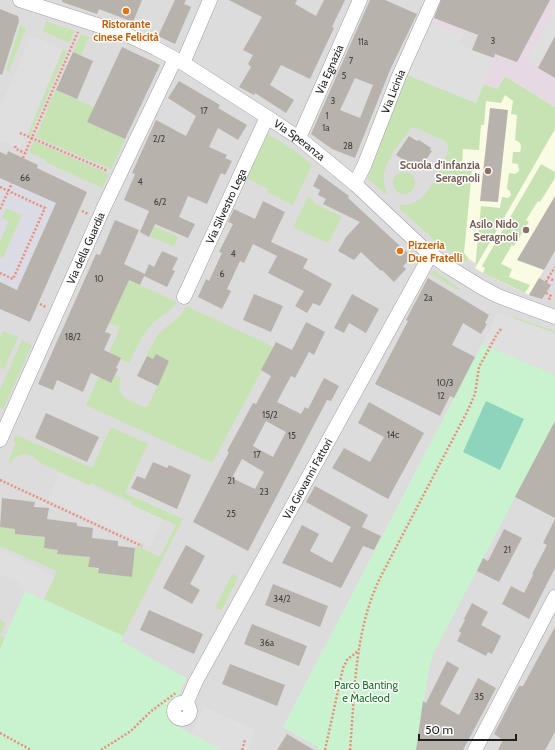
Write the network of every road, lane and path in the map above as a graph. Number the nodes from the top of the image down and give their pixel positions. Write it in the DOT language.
graph roads {
  1 [pos="210,0"];
  2 [pos="360,0"];
  3 [pos="433,0"];
  4 [pos="29,1"];
  5 [pos="78,30"];
  6 [pos="179,61"];
  7 [pos="267,117"];
  8 [pos="20,133"];
  9 [pos="32,138"];
  10 [pos="299,138"];
  11 [pos="15,146"];
  12 [pos="25,153"];
  13 [pos="23,158"];
  14 [pos="112,173"];
  15 [pos="12,183"];
  16 [pos="355,184"];
  17 [pos="0,187"];
  18 [pos="8,191"];
  19 [pos="0,209"];
  20 [pos="431,254"];
  21 [pos="555,266"];
  22 [pos="0,273"];
  23 [pos="548,278"];
  24 [pos="555,280"];
  25 [pos="546,282"];
  26 [pos="546,293"];
  27 [pos="184,297"];
  28 [pos="546,303"];
  29 [pos="555,317"];
  30 [pos="501,329"];
  31 [pos="0,440"];
  32 [pos="0,480"];
  33 [pos="142,546"];
  34 [pos="555,597"];
  35 [pos="358,650"];
  36 [pos="180,689"];
  37 [pos="186,704"];
  38 [pos="0,733"];
  39 [pos="245,740"];
  40 [pos="31,750"];
  41 [pos="101,750"];
  42 [pos="242,750"];
  43 [pos="325,750"];
  44 [pos="350,750"];
  45 [pos="476,750"];
  1 -- 6 [label="street, Via della Guardia"];
  2 -- 10 [label="street, Via Egnazia"];
  3 -- 16 [label="street, Via Licinia"];
  4 -- 6 [label="street, Via Speranza"];
  5 -- 9 [label="path"];
  6 -- 7 [label="street, Via Speranza"];
  6 -- 31 [label="street, Via della Guardia"];
  7 -- 10 [label="street, Via Speranza"];
  7 -- 27 [label="street, Via Silvestro Lega"];
  8 -- 9 [label="path"];
  9 -- 12 [label="path"];
  9 -- 14 [label="path"];
  10 -- 16 [label="street, Via Speranza"];
  11 -- 12 [label="path"];
  12 -- 13 [label="path"];
  15 -- 18 [label="path"];
  16 -- 20 [label="street, Via Speranza"];
  17 -- 18 [label="path"];
  18 -- 19 [label="path"];
  18 -- 22 [label="path"];
  20 -- 29 [label="street, Via Speranza"];
  20 -- 37 [label="street, Via Giovanni Fattori"];
  21 -- 23 [label="path"];
  23 -- 24 [label="path"];
  23 -- 25 [label="path"];
  26 -- 28 [label="path"];
  30 -- 35 [label="path"];
  32 -- 33 [label="path"];
  34 -- 45 [label="street"];
  35 -- 43 [label="path"];
  35 -- 44 [label="path"];
  36 -- 41 [label="path"];
  38 -- 40 [label="path"];
  39 -- 42 [label="path"];
}
